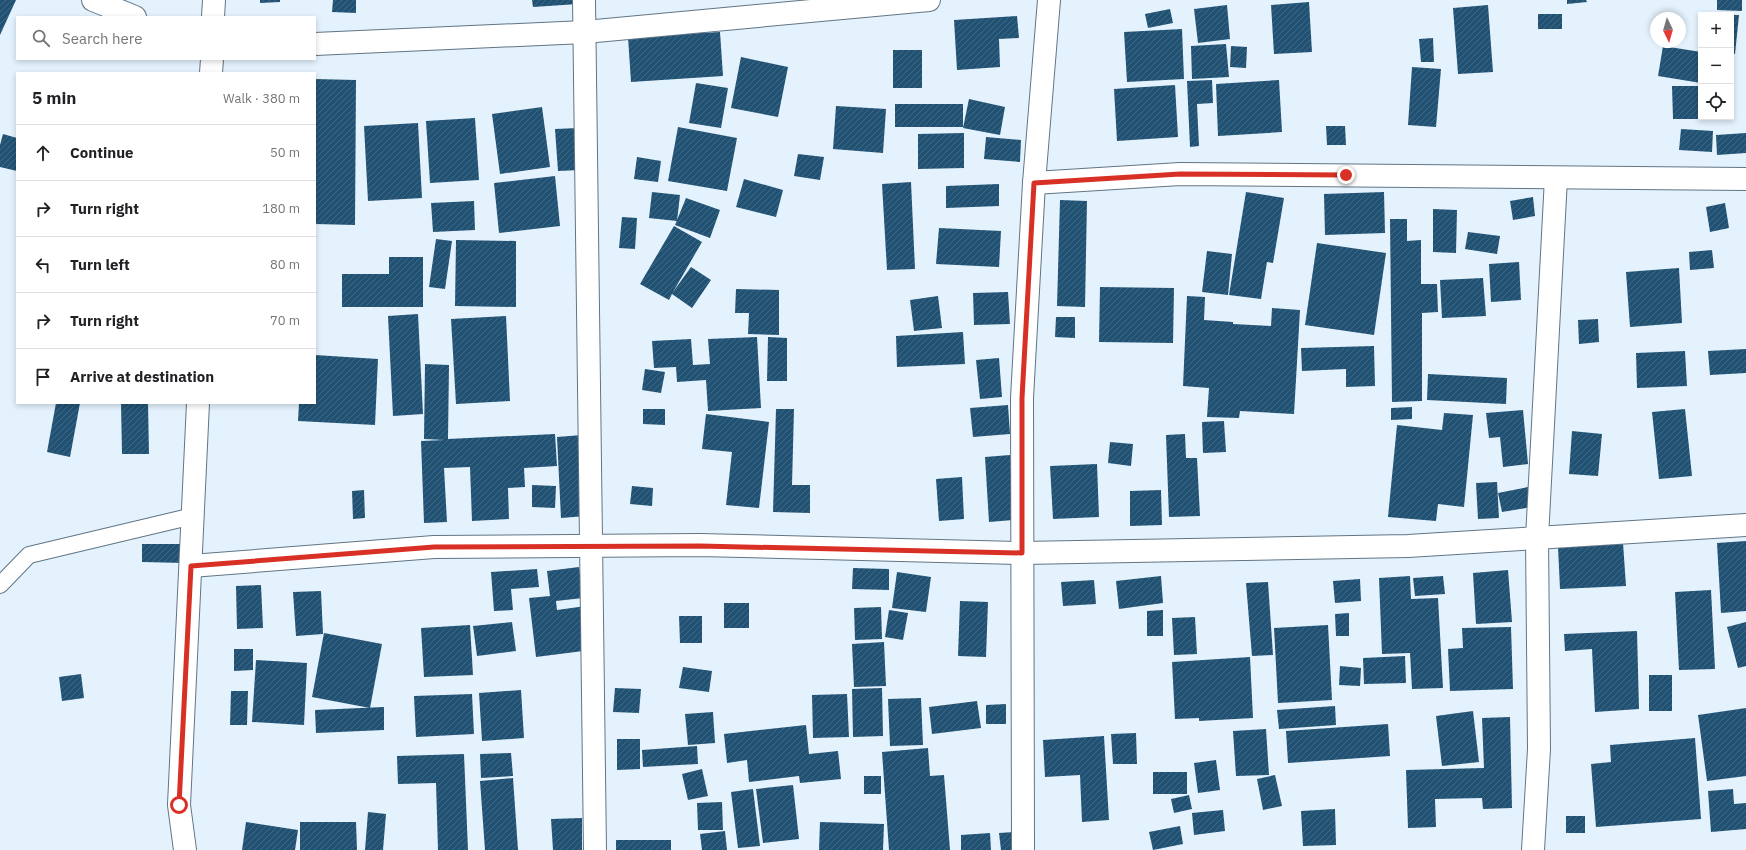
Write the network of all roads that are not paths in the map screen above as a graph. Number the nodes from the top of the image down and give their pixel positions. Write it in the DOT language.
graph roads {
  1 [pos="93,0"];
  2 [pos="214,0"];
  3 [pos="584,0"];
  4 [pos="929,0"];
  5 [pos="1049,0"];
  6 [pos="133,16"];
  7 [pos="213,16"];
  8 [pos="585,32"];
  9 [pos="316,44"];
  10 [pos="212,60"];
  11 [pos="211,72"];
  12 [pos="1556,178"];
  13 [pos="1746,179"];
  14 [pos="1034,183"];
  15 [pos="198,404"];
  16 [pos="193,516"];
  17 [pos="1746,525"];
  18 [pos="1537,538"];
  19 [pos="590,546"];
  20 [pos="1022,553"];
  21 [pos="191,566"];
  22 [pos="0,585"];
  23 [pos="184,850"];
  24 [pos="595,850"];
  25 [pos="1023,850"];
  26 [pos="1533,850"];
  1 -- 6 [label="street"];
  2 -- 7 [label="street"];
  3 -- 8 [label="street"];
  4 -- 8 [label="street"];
  5 -- 14 [label="street"];
  8 -- 9 [label="street"];
  8 -- 19 [label="street"];
  10 -- 11 [label="street"];
  12 -- 13 [label="street"];
  12 -- 14 [label="street"];
  12 -- 18 [label="street"];
  14 -- 20 [label="street"];
  15 -- 16 [label="street"];
  16 -- 21 [label="street"];
  16 -- 22 [label="lane"];
  17 -- 18 [label="street"];
  18 -- 20 [label="street"];
  18 -- 26 [label="street"];
  19 -- 20 [label="street"];
  19 -- 21 [label="street"];
  19 -- 24 [label="street"];
  20 -- 25 [label="street"];
  21 -- 23 [label="street"];
}
